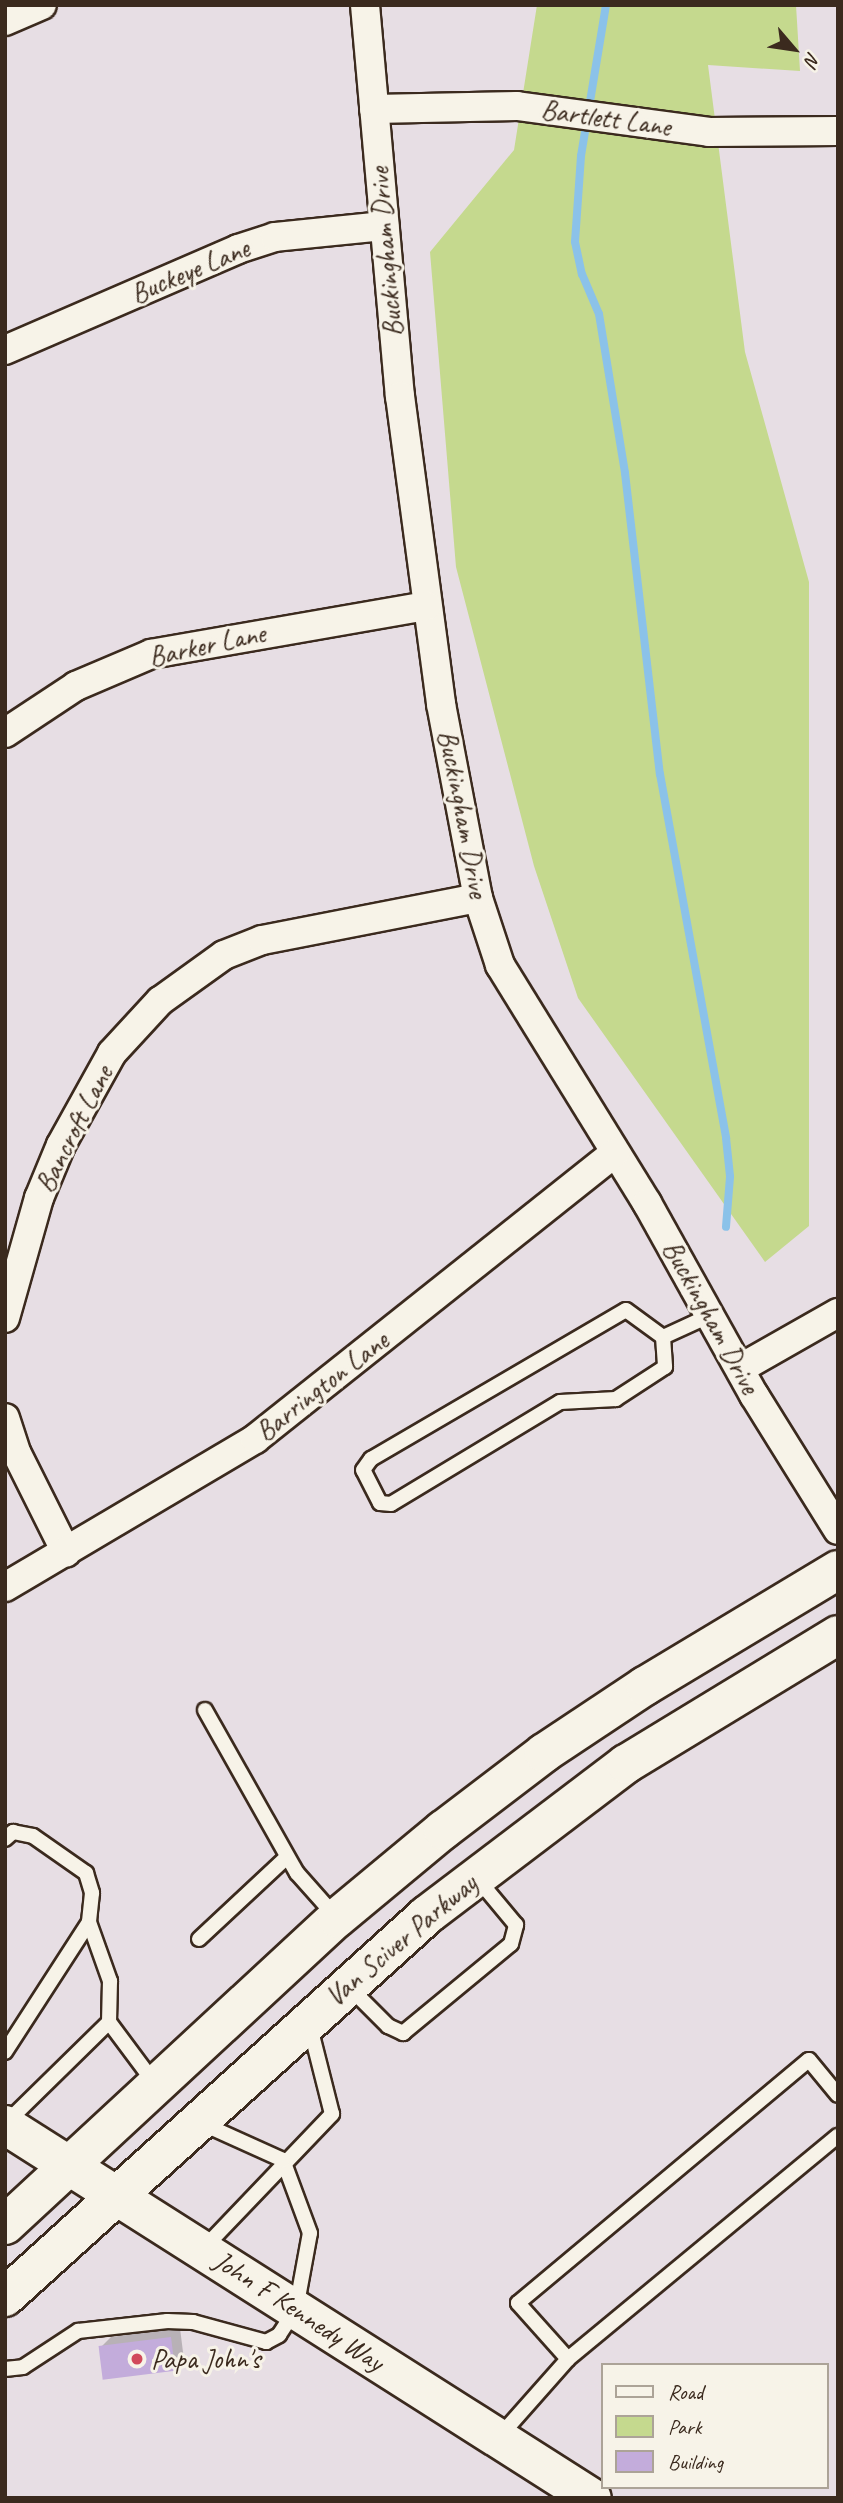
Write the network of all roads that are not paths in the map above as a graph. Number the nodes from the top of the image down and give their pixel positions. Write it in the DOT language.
graph roads {
  1 [pos="42,5"];
  2 [pos="365,5"];
  3 [pos="5,21"];
  4 [pos="374,109"];
  5 [pos="838,131"];
  6 [pos="384,226"];
  7 [pos="5,350"];
  8 [pos="427,606"];
  9 [pos="5,733"];
  10 [pos="478,898"];
  11 [pos="615,1153"];
  12 [pos="838,1313"];
  13 [pos="711,1315"];
  14 [pos="5,1318"];
  15 [pos="663,1337"];
  16 [pos="741,1368"];
  17 [pos="5,1418"];
  18 [pos="838,1530"];
  19 [pos="66,1552"];
  20 [pos="838,1570"];
  21 [pos="5,1587"];
  22 [pos="838,1635"];
  23 [pos="205,1710"];
  24 [pos="5,1839"];
  25 [pos="287,1857"];
  26 [pos="475,1876"];
  27 [pos="337,1919"];
  28 [pos="89,1922"];
  29 [pos="199,1939"];
  30 [pos="346,1984"];
  31 [pos="308,2019"];
  32 [pos="109,2022"];
  33 [pos="5,2052"];
  34 [pos="156,2085"];
  35 [pos="838,2095"];
  36 [pos="196,2121"];
  37 [pos="5,2125"];
  38 [pos="838,2136"];
  39 [pos="283,2160"];
  40 [pos="70,2165"];
  41 [pos="117,2193"];
  42 [pos="5,2225"];
  43 [pos="203,2249"];
  44 [pos="5,2297"];
  45 [pos="296,2309"];
  46 [pos="568,2359"];
  47 [pos="5,2369"];
  48 [pos="498,2438"];
  49 [pos="592,2498"];
  1 -- 3 [label="street"];
  2 -- 4 [label="street, Buckingham Drive"];
  4 -- 5 [label="street, Bartlett Lane"];
  4 -- 6 [label="street, Buckingham Drive"];
  6 -- 7 [label="street, Buckeye Lane"];
  6 -- 8 [label="street, Buckingham Drive"];
  8 -- 9 [label="street, Barker Lane"];
  8 -- 10 [label="street, Buckingham Drive"];
  10 -- 11 [label="street, Buckingham Drive"];
  10 -- 14 [label="street, Bancroft Lane"];
  11 -- 13 [label="street, Buckingham Drive"];
  11 -- 19 [label="street, Barrington Lane"];
  12 -- 16 [label="street"];
  13 -- 15 [label="lane"];
  13 -- 16 [label="street, Buckingham Drive"];
  15 -- 15 [label="lane"];
  16 -- 18 [label="street, Buckingham Drive"];
  17 -- 19 [label="street"];
  19 -- 21 [label="street, Barrington Lane"];
  20 -- 27 [label="street, Van Sciver Parkway"];
  22 -- 26 [label="street, Van Sciver Parkway"];
  23 -- 25 [label="lane"];
  24 -- 28 [label="lane"];
  25 -- 27 [label="lane"];
  25 -- 29 [label="lane"];
  26 -- 30 [label="street, Van Sciver Parkway"];
  26 -- 30 [label="lane"];
  27 -- 34 [label="street, Van Sciver Parkway"];
  28 -- 32 [label="lane"];
  28 -- 33 [label="lane"];
  30 -- 31 [label="street, Van Sciver Parkway"];
  31 -- 36 [label="street, Van Sciver Parkway"];
  31 -- 39 [label="lane"];
  32 -- 34 [label="lane"];
  32 -- 37 [label="lane"];
  34 -- 40 [label="street, Van Sciver Parkway"];
  35 -- 46 [label="lane"];
  36 -- 39 [label="lane"];
  36 -- 41 [label="street, Van Sciver Parkway"];
  37 -- 40 [label="street, John F Kennedy Way"];
  38 -- 46 [label="lane"];
  39 -- 43 [label="lane"];
  39 -- 45 [label="lane"];
  40 -- 41 [label="street, John F Kennedy Way"];
  40 -- 42 [label="street, Van Sciver Parkway"];
  41 -- 43 [label="street, John F Kennedy Way"];
  41 -- 44 [label="street, Van Sciver Parkway"];
  43 -- 45 [label="street, John F Kennedy Way"];
  45 -- 47 [label="lane"];
  45 -- 48 [label="street, John F Kennedy Way"];
  46 -- 48 [label="lane"];
  48 -- 49 [label="street, John F Kennedy Way"];
}
